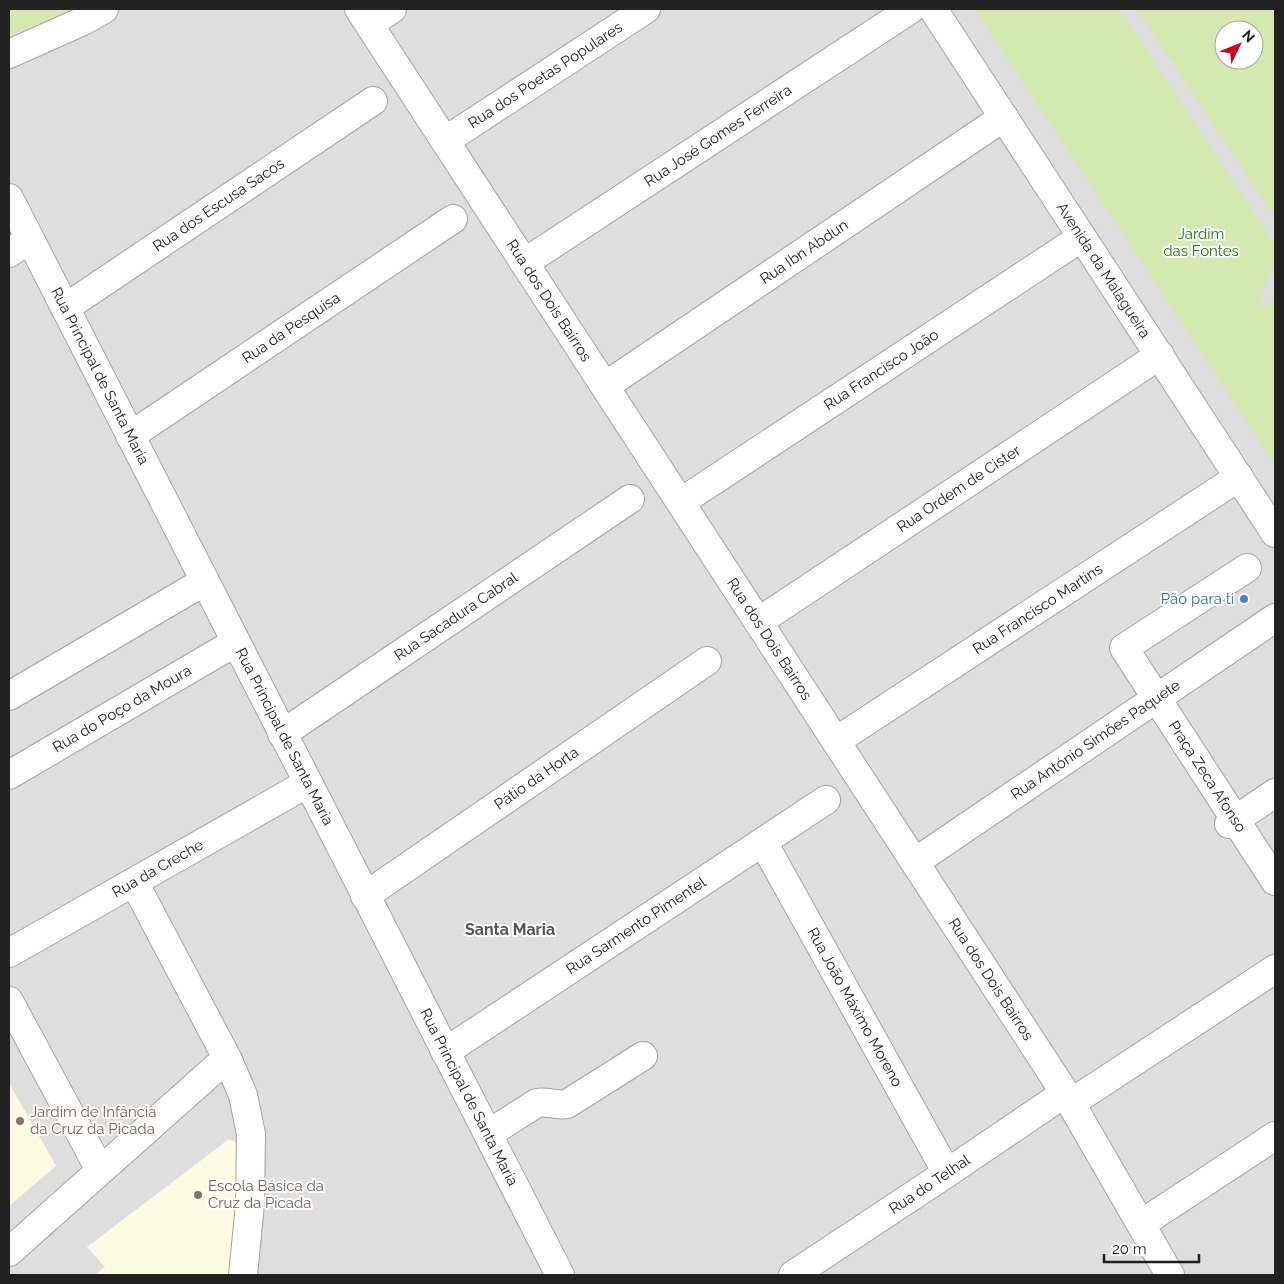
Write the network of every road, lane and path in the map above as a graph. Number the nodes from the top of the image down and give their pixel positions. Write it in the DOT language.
graph roads {
  1 [pos="104,9"];
  2 [pos="392,9"];
  3 [pos="646,9"];
  4 [pos="911,9"];
  5 [pos="933,9"];
  6 [pos="364,16"];
  7 [pos="9,54"];
  8 [pos="373,102"];
  9 [pos="1004,117"];
  10 [pos="445,141"];
  11 [pos="9,198"];
  12 [pos="452,219"];
  13 [pos="1082,237"];
  14 [pos="19,246"];
  15 [pos="524,263"];
  16 [pos="64,308"];
  17 [pos="1160,355"];
  18 [pos="604,386"];
  19 [pos="130,436"];
  20 [pos="1238,477"];
  21 [pos="630,499"];
  22 [pos="681,502"];
  23 [pos="1275,533"];
  24 [pos="1246,568"];
  25 [pos="205,581"];
  26 [pos="1275,618"];
  27 [pos="758,622"];
  28 [pos="236,642"];
  29 [pos="707,661"];
  30 [pos="9,696"];
  31 [pos="1157,698"];
  32 [pos="282,734"];
  33 [pos="836,741"];
  34 [pos="9,775"];
  35 [pos="308,783"];
  36 [pos="1275,793"];
  37 [pos="826,800"];
  38 [pos="1232,822"];
  39 [pos="763,842"];
  40 [pos="915,862"];
  41 [pos="1275,881"];
  42 [pos="134,882"];
  43 [pos="366,896"];
  44 [pos="9,953"];
  45 [pos="1275,969"];
  46 [pos="9,1001"];
  47 [pos="445,1052"];
  48 [pos="642,1056"];
  49 [pos="227,1058"];
  50 [pos="1068,1098"];
  51 [pos="488,1134"];
  52 [pos="1275,1136"];
  53 [pos="100,1170"];
  54 [pos="947,1173"];
  55 [pos="1142,1224"];
  56 [pos="9,1252"];
  57 [pos="243,1275"];
  58 [pos="560,1275"];
  59 [pos="793,1275"];
  60 [pos="1170,1275"];
  1 -- 7 [label="street"];
  2 -- 6 [label="street"];
  3 -- 10 [label="street, Rua dos Poetas Populares"];
  4 -- 15 [label="street, Rua José Gomes Ferreira"];
  5 -- 9 [label="street, Avenida da Malagueira"];
  6 -- 10 [label="street, Rua dos Dois Bairros"];
  8 -- 16 [label="street, Rua dos Escusa Sacos"];
  9 -- 13 [label="street, Avenida da Malagueira"];
  9 -- 18 [label="street, Rua Ibn Abdun"];
  10 -- 15 [label="street, Rua dos Dois Bairros"];
  11 -- 14 [label="street, Rua Principal de Santa Maria"];
  12 -- 19 [label="street, Rua da Pesquisa"];
  13 -- 17 [label="street, Avenida da Malagueira"];
  13 -- 22 [label="street, Rua Francisco João"];
  14 -- 16 [label="street, Rua Principal de Santa Maria"];
  15 -- 18 [label="street, Rua dos Dois Bairros"];
  16 -- 19 [label="street, Rua Principal de Santa Maria"];
  17 -- 20 [label="street, Avenida da Malagueira"];
  17 -- 27 [label="street, Rua Ordem de Cister"];
  18 -- 22 [label="street, Rua dos Dois Bairros"];
  19 -- 25 [label="street, Rua Principal de Santa Maria"];
  20 -- 23 [label="street, Avenida da Malagueira"];
  20 -- 33 [label="street, Rua Francisco Martins"];
  21 -- 32 [label="street, Rua Sacadura Cabral"];
  22 -- 27 [label="street, Rua dos Dois Bairros"];
  24 -- 31 [label="street, Praça Zeca Afonso"];
  25 -- 28 [label="street, Rua Principal de Santa Maria"];
  25 -- 30 [label="street"];
  26 -- 31 [label="street, Rua António Simões Paquete"];
  27 -- 33 [label="street, Rua dos Dois Bairros"];
  28 -- 32 [label="street, Rua Principal de Santa Maria"];
  28 -- 34 [label="street, Rua do Poço da Moura"];
  29 -- 43 [label="street, Pátio da Horta"];
  31 -- 38 [label="street, Praça Zeca Afonso"];
  31 -- 40 [label="street, Rua António Simões Paquete"];
  32 -- 35 [label="street, Rua Principal de Santa Maria"];
  33 -- 40 [label="street, Rua dos Dois Bairros"];
  35 -- 42 [label="street, Rua da Creche"];
  35 -- 43 [label="street, Rua Principal de Santa Maria"];
  36 -- 38 [label="street"];
  37 -- 39 [label="street, Rua Sarmento Pimentel"];
  38 -- 41 [label="street, Praça Zeca Afonso"];
  39 -- 47 [label="street, Rua Sarmento Pimentel"];
  39 -- 54 [label="street, Rua João Máximo Moreno"];
  40 -- 50 [label="street, Rua dos Dois Bairros"];
  42 -- 44 [label="street, Rua da Creche"];
  42 -- 49 [label="street"];
  43 -- 47 [label="street, Rua Principal de Santa Maria"];
  45 -- 50 [label="street, Rua do Telhal"];
  46 -- 53 [label="street"];
  47 -- 51 [label="street, Rua Principal de Santa Maria"];
  48 -- 51 [label="street"];
  49 -- 53 [label="street"];
  49 -- 57 [label="street"];
  50 -- 54 [label="street, Rua do Telhal"];
  50 -- 55 [label="street, Rua dos Dois Bairros"];
  51 -- 58 [label="street, Rua Principal de Santa Maria"];
  52 -- 55 [label="street"];
  53 -- 56 [label="street"];
  54 -- 59 [label="street, Rua do Telhal"];
  55 -- 60 [label="street, Rua dos Dois Bairros"];
}
